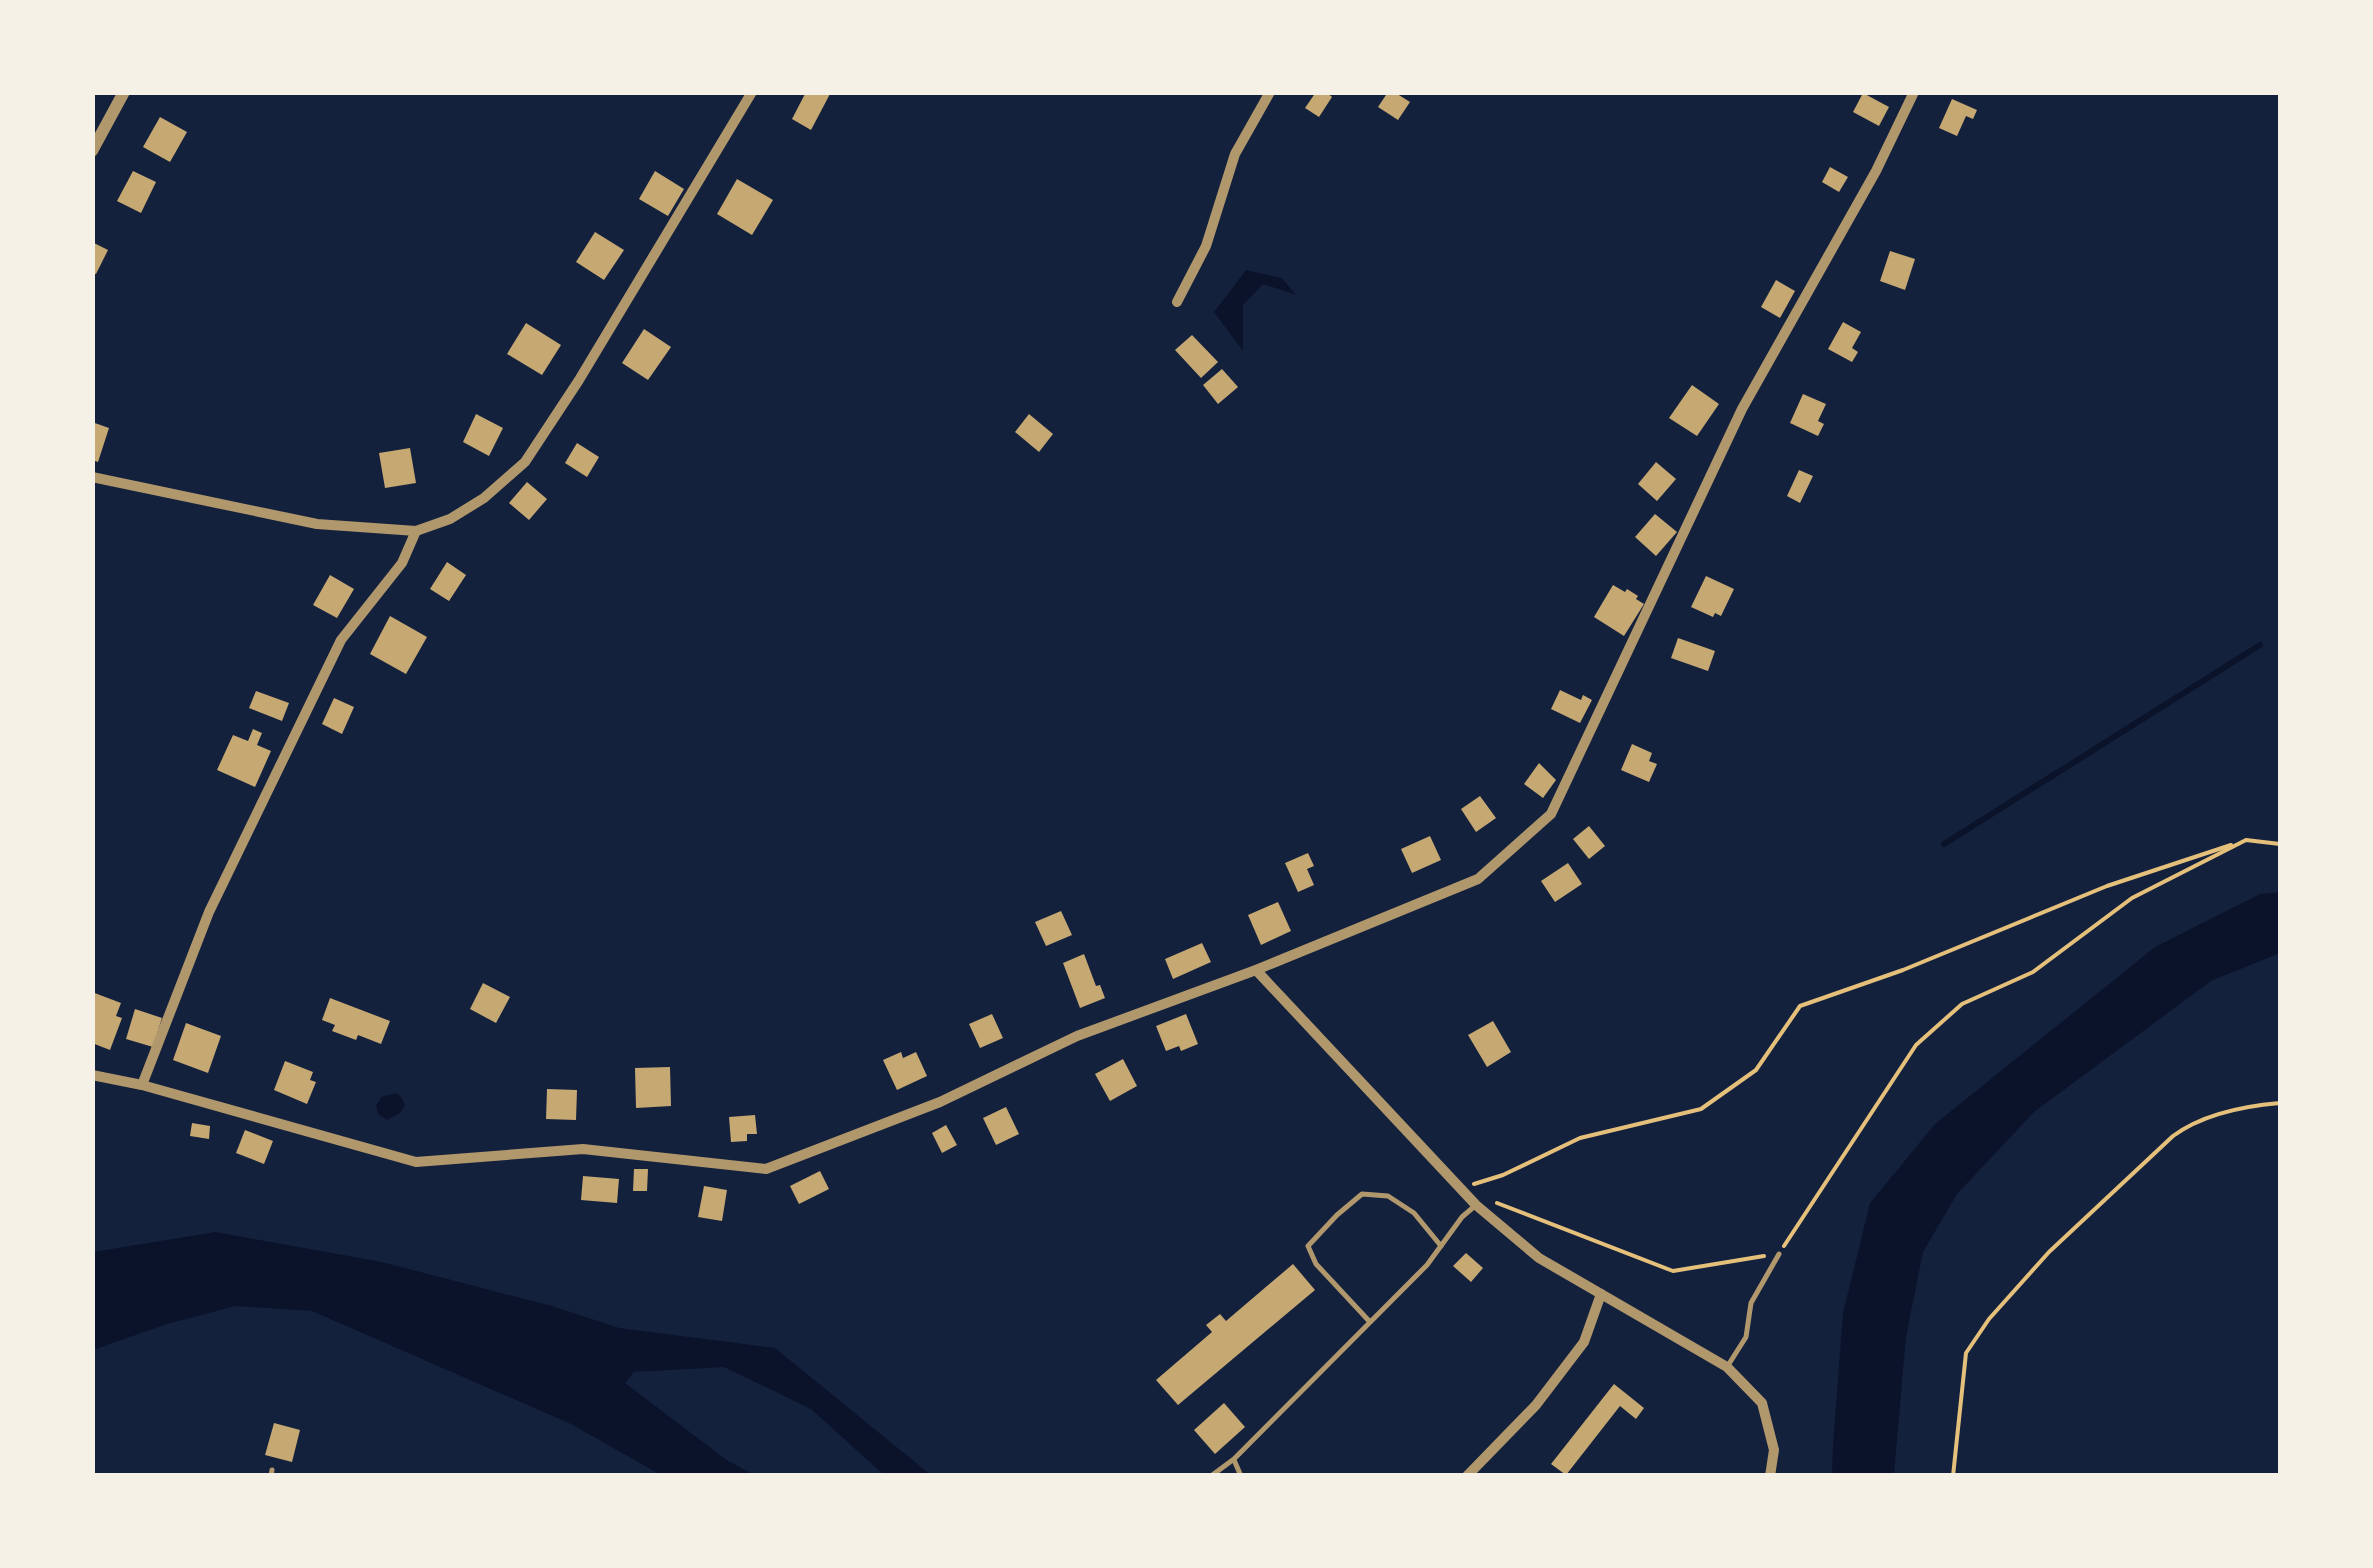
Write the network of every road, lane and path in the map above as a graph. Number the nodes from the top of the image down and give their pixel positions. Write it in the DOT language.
graph roads {
  1 [pos="124,92"];
  2 [pos="752,92"];
  3 [pos="1270,92"];
  4 [pos="1914,92"];
  5 [pos="92,151"];
  6 [pos="1176,302"];
  7 [pos="92,477"];
  8 [pos="416,531"];
  9 [pos="2246,840"];
  10 [pos="2280,844"];
  11 [pos="1256,970"];
  12 [pos="92,1074"];
  13 [pos="142,1086"];
  14 [pos="2280,1103"];
  15 [pos="1460,1188"];
  16 [pos="1496,1202"];
  17 [pos="1476,1206"];
  18 [pos="1441,1246"];
  19 [pos="1779,1254"];
  20 [pos="1602,1294"];
  21 [pos="1370,1322"];
  22 [pos="1727,1367"];
  23 [pos="1234,1458"];
  24 [pos="1211,1476"];
  25 [pos="1240,1476"];
  26 [pos="1467,1476"];
  27 [pos="1770,1476"];
  28 [pos="1953,1476"];
  1 -- 5 [label="street"];
  2 -- 8 [label="street"];
  3 -- 6 [label="street"];
  4 -- 11 [label="street"];
  7 -- 8 [label="street"];
  8 -- 13 [label="street"];
  9 -- 10 [label="path"];
  9 -- 15 [label="path"];
  9 -- 19 [label="path"];
  11 -- 13 [label="street"];
  11 -- 15 [label="street"];
  12 -- 13 [label="street"];
  14 -- 28 [label="path"];
  15 -- 17 [label="street"];
  16 -- 19 [label="path"];
  17 -- 18 [label="lane"];
  17 -- 20 [label="street"];
  18 -- 21 [label="lane"];
  18 -- 21 [label="lane"];
  19 -- 22 [label="lane"];
  20 -- 22 [label="street"];
  20 -- 26 [label="street"];
  21 -- 23 [label="lane"];
  22 -- 27 [label="street"];
  23 -- 24 [label="lane"];
  23 -- 25 [label="lane"];
}
